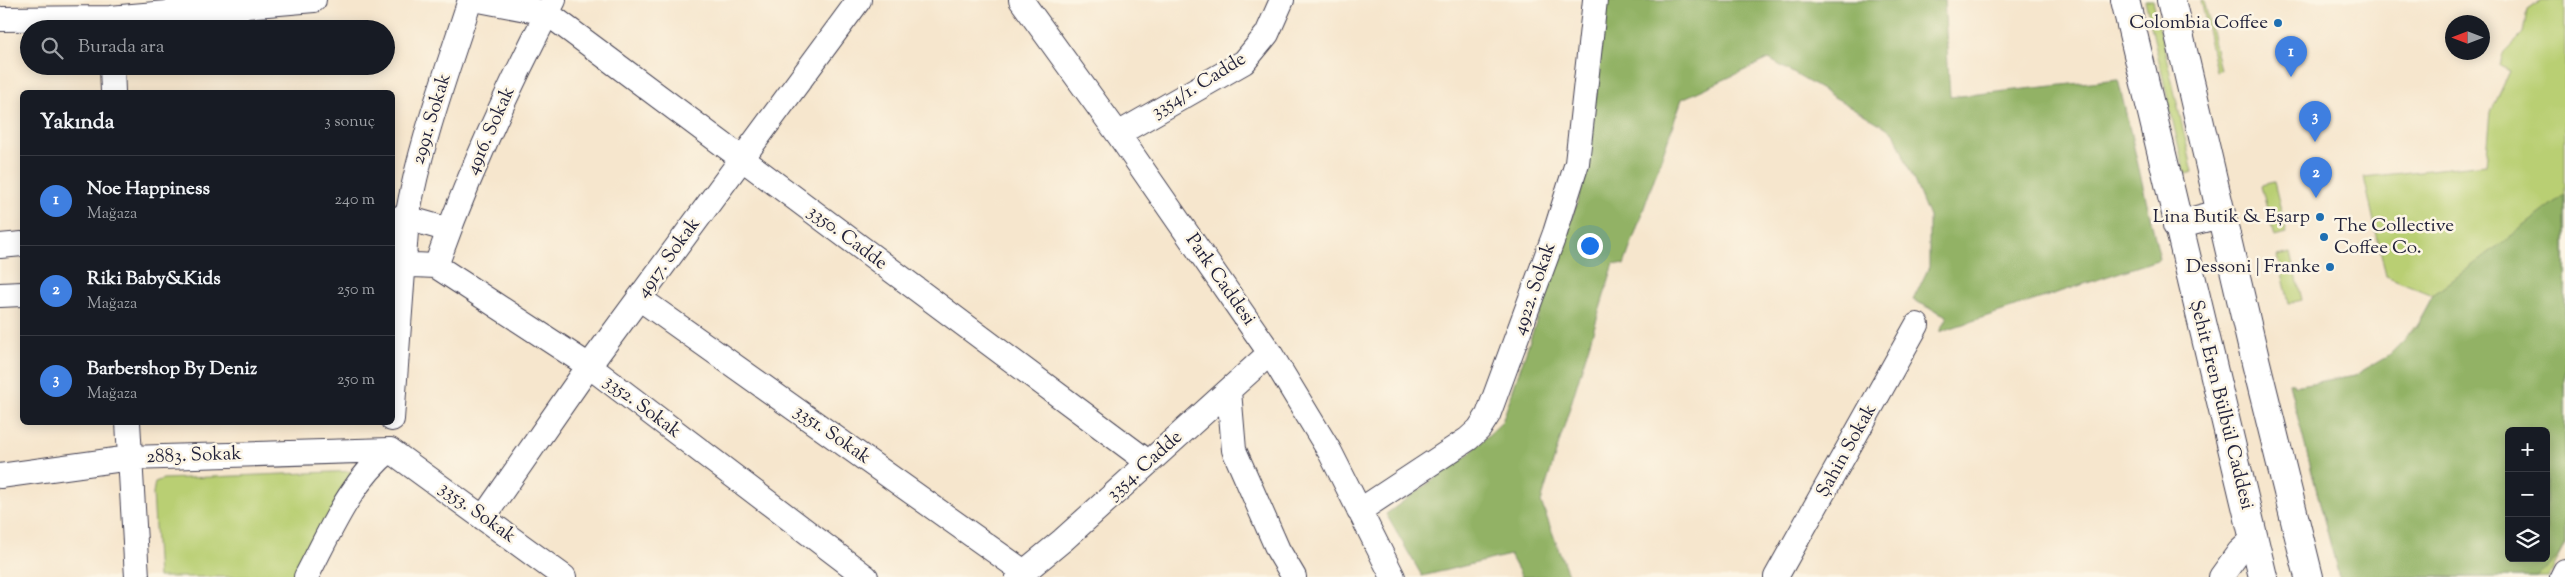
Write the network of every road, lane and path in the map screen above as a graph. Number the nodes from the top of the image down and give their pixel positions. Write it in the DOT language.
graph roads {
  1 [pos="314,0"];
  2 [pos="470,0"];
  3 [pos="478,0"];
  4 [pos="859,0"];
  5 [pos="1021,0"];
  6 [pos="1282,0"];
  7 [pos="1595,0"];
  8 [pos="2125,0"];
  9 [pos="2171,0"];
  10 [pos="550,6"];
  11 [pos="110,16"];
  12 [pos="0,19"];
  13 [pos="112,75"];
  14 [pos="112,90"];
  15 [pos="1118,134"];
  16 [pos="742,159"];
  17 [pos="2220,214"];
  18 [pos="400,218"];
  19 [pos="2177,225"];
  20 [pos="449,230"];
  21 [pos="20,244"];
  22 [pos="0,246"];
  23 [pos="398,264"];
  24 [pos="436,266"];
  25 [pos="20,294"];
  26 [pos="0,295"];
  27 [pos="640,298"];
  28 [pos="1917,325"];
  29 [pos="395,342"];
  30 [pos="1270,353"];
  31 [pos="589,366"];
  32 [pos="1229,391"];
  33 [pos="128,425"];
  34 [pos="392,425"];
  35 [pos="390,450"];
  36 [pos="130,458"];
  37 [pos="1148,462"];
  38 [pos="0,476"];
  39 [pos="1360,511"];
  40 [pos="483,518"];
  41 [pos="2253,540"];
  42 [pos="2565,572"];
  43 [pos="1021,574"];
  44 [pos="137,577"];
  45 [pos="306,577"];
  46 [pos="564,577"];
  47 [pos="866,577"];
  48 [pos="1294,577"];
  49 [pos="1393,577"];
  50 [pos="1776,577"];
  51 [pos="2221,577"];
  52 [pos="2263,577"];
  53 [pos="2309,577"];
  54 [pos="2562,577"];
  1 -- 11 [label="street"];
  2 -- 18 [label="street, 2991. Sokak"];
  3 -- 10 [label="street"];
  4 -- 16 [label="street, 4917. Sokak"];
  5 -- 15 [label="street, Park Caddesi"];
  6 -- 15 [label="street, 3354/1. Cadde"];
  7 -- 39 [label="street, 4922. Sokak"];
  8 -- 19 [label="main road, Şehit Eren Bülbül Caddesi"];
  9 -- 17 [label="main road"];
  10 -- 16 [label="street, 3350. Cadde"];
  10 -- 20 [label="street, 4916. Sokak"];
  11 -- 12 [label="street"];
  13 -- 14 [label="street"];
  15 -- 30 [label="street, Park Caddesi"];
  16 -- 27 [label="street, 4917. Sokak"];
  16 -- 37 [label="street, 3350. Cadde"];
  17 -- 19 [label="main road"];
  17 -- 53 [label="main road"];
  18 -- 20 [label="street"];
  18 -- 23 [label="street, 2991. Sokak"];
  19 -- 41 [label="main road, Şehit Eren Bülbül Caddesi"];
  20 -- 24 [label="street, 4916. Sokak"];
  21 -- 22 [label="street"];
  23 -- 24 [label="street, 3352. Sokak"];
  23 -- 29 [label="street, 2991. Sokak"];
  24 -- 31 [label="street, 3352. Sokak"];
  25 -- 26 [label="street"];
  27 -- 31 [label="street, 4917. Sokak"];
  27 -- 43 [label="street, 3351. Sokak"];
  28 -- 50 [label="street, Şahin Sokak"];
  30 -- 32 [label="street, 3354. Cadde"];
  30 -- 39 [label="street, Park Caddesi"];
  31 -- 40 [label="street, 4917. Sokak"];
  31 -- 47 [label="street, 3352. Sokak"];
  32 -- 37 [label="street, 3354. Cadde"];
  32 -- 48 [label="street"];
  33 -- 36 [label="street"];
  34 -- 35 [label="street, 2991. Sokak"];
  35 -- 36 [label="street, 2883. Sokak"];
  35 -- 40 [label="street, 3353. Sokak"];
  35 -- 45 [label="street"];
  36 -- 38 [label="street, 2883. Sokak"];
  36 -- 44 [label="street"];
  37 -- 43 [label="street, 3354. Cadde"];
  39 -- 49 [label="street, Park Caddesi"];
  40 -- 46 [label="street, 3353. Sokak"];
  41 -- 51 [label="street"];
  41 -- 52 [label="main road, Şehit Eren Bülbül Caddesi"];
  42 -- 54 [label="street"];
}
